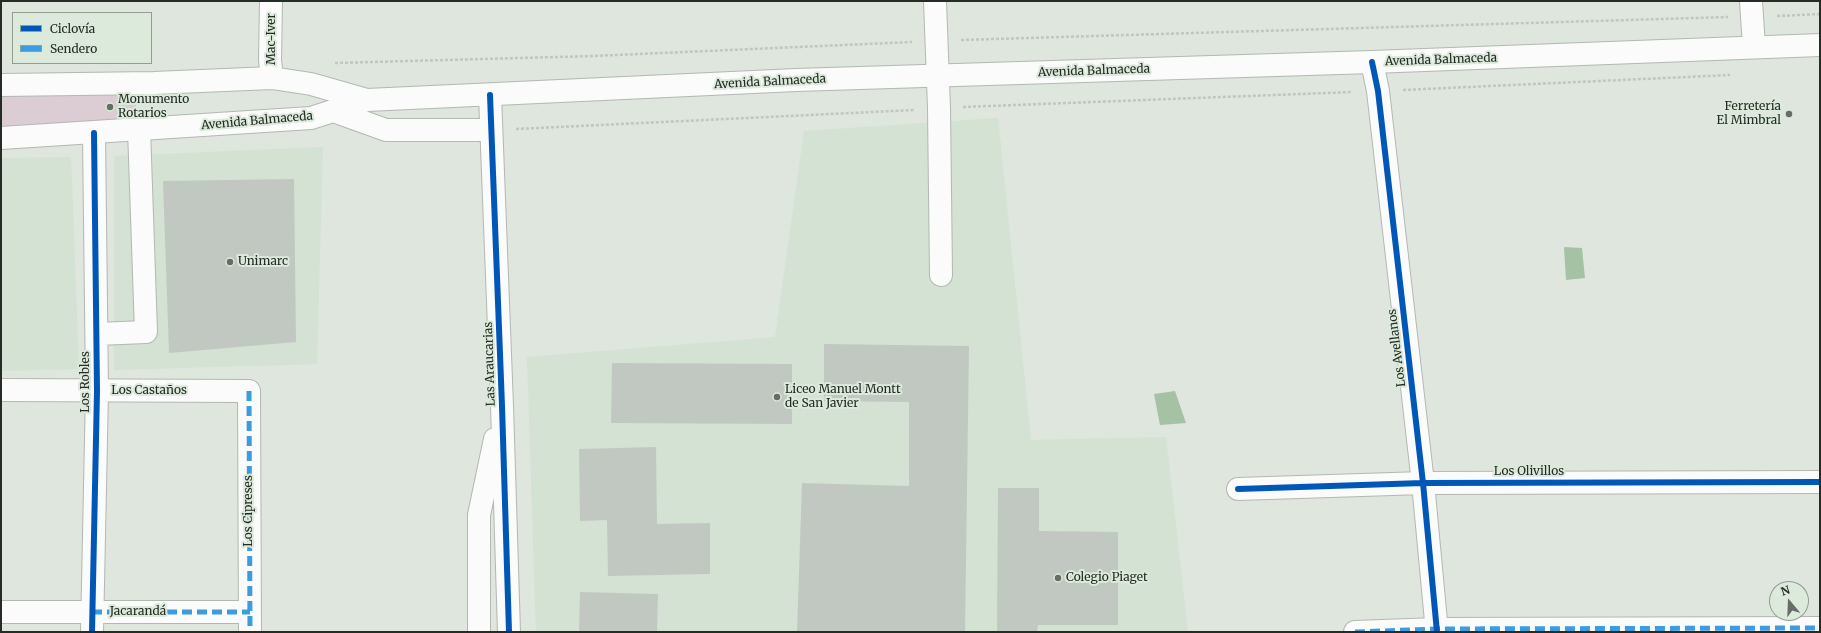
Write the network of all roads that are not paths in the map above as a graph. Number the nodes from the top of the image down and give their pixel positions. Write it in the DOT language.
graph roads {
  1 [pos="271,1"];
  2 [pos="935,1"];
  3 [pos="1752,9"];
  4 [pos="1820,45"];
  5 [pos="1754,47"];
  6 [pos="1372,62"];
  7 [pos="938,75"];
  8 [pos="272,78"];
  9 [pos="1,85"];
  10 [pos="490,95"];
  11 [pos="368,100"];
  12 [pos="333,111"];
  13 [pos="139,130"];
  14 [pos="491,130"];
  15 [pos="94,133"];
  16 [pos="1,138"];
  17 [pos="941,276"];
  18 [pos="97,334"];
  19 [pos="1,390"];
  20 [pos="98,391"];
  21 [pos="249,391"];
  22 [pos="502,406"];
  23 [pos="1820,482"];
  24 [pos="1423,483"];
  25 [pos="1238,490"];
  26 [pos="1,612"];
  27 [pos="92,622"];
  28 [pos="250,622"];
  29 [pos="1820,628"];
  30 [pos="1437,630"];
  31 [pos="479,632"];
  32 [pos="509,632"];
  33 [pos="1355,632"];
  1 -- 8 [label="street, Mac-Iver"];
  2 -- 7 [label="street"];
  3 -- 5 [label="street"];
  4 -- 5 [label="street, Avenida Balmaceda"];
  5 -- 6 [label="street, Avenida Balmaceda"];
  6 -- 7 [label="street, Avenida Balmaceda"];
  6 -- 24 [label="street, Los Avellanos"];
  7 -- 10 [label="street, Avenida Balmaceda"];
  7 -- 17 [label="street"];
  8 -- 9 [label="street, Avenida Balmaceda"];
  8 -- 11 [label="street, Avenida Balmaceda"];
  10 -- 11 [label="street, Avenida Balmaceda"];
  10 -- 14 [label="street, Las Araucarias"];
  11 -- 12 [label="street, Avenida Balmaceda"];
  12 -- 13 [label="street, Avenida Balmaceda"];
  12 -- 14 [label="street"];
  13 -- 15 [label="street, Avenida Balmaceda"];
  13 -- 18 [label="street"];
  14 -- 22 [label="street, Las Araucarias"];
  15 -- 16 [label="street, Avenida Balmaceda"];
  15 -- 18 [label="street, Los Robles"];
  18 -- 20 [label="street, Los Robles"];
  19 -- 20 [label="street, Los Castaños"];
  20 -- 21 [label="street, Los Castaños"];
  20 -- 27 [label="street, Los Robles"];
  21 -- 28 [label="street, Los Cipreses"];
  22 -- 31 [label="street, Las Araucarias"];
  22 -- 32 [label="street, Las Araucarias"];
  23 -- 24 [label="street, Los Olivillos"];
  24 -- 25 [label="street, Los Olivillos"];
  24 -- 30 [label="street, Los Avellanos"];
  26 -- 27 [label="street, Jacarandá"];
  27 -- 28 [label="street, Jacarandá"];
  29 -- 30 [label="street"];
  30 -- 33 [label="street"];
}
